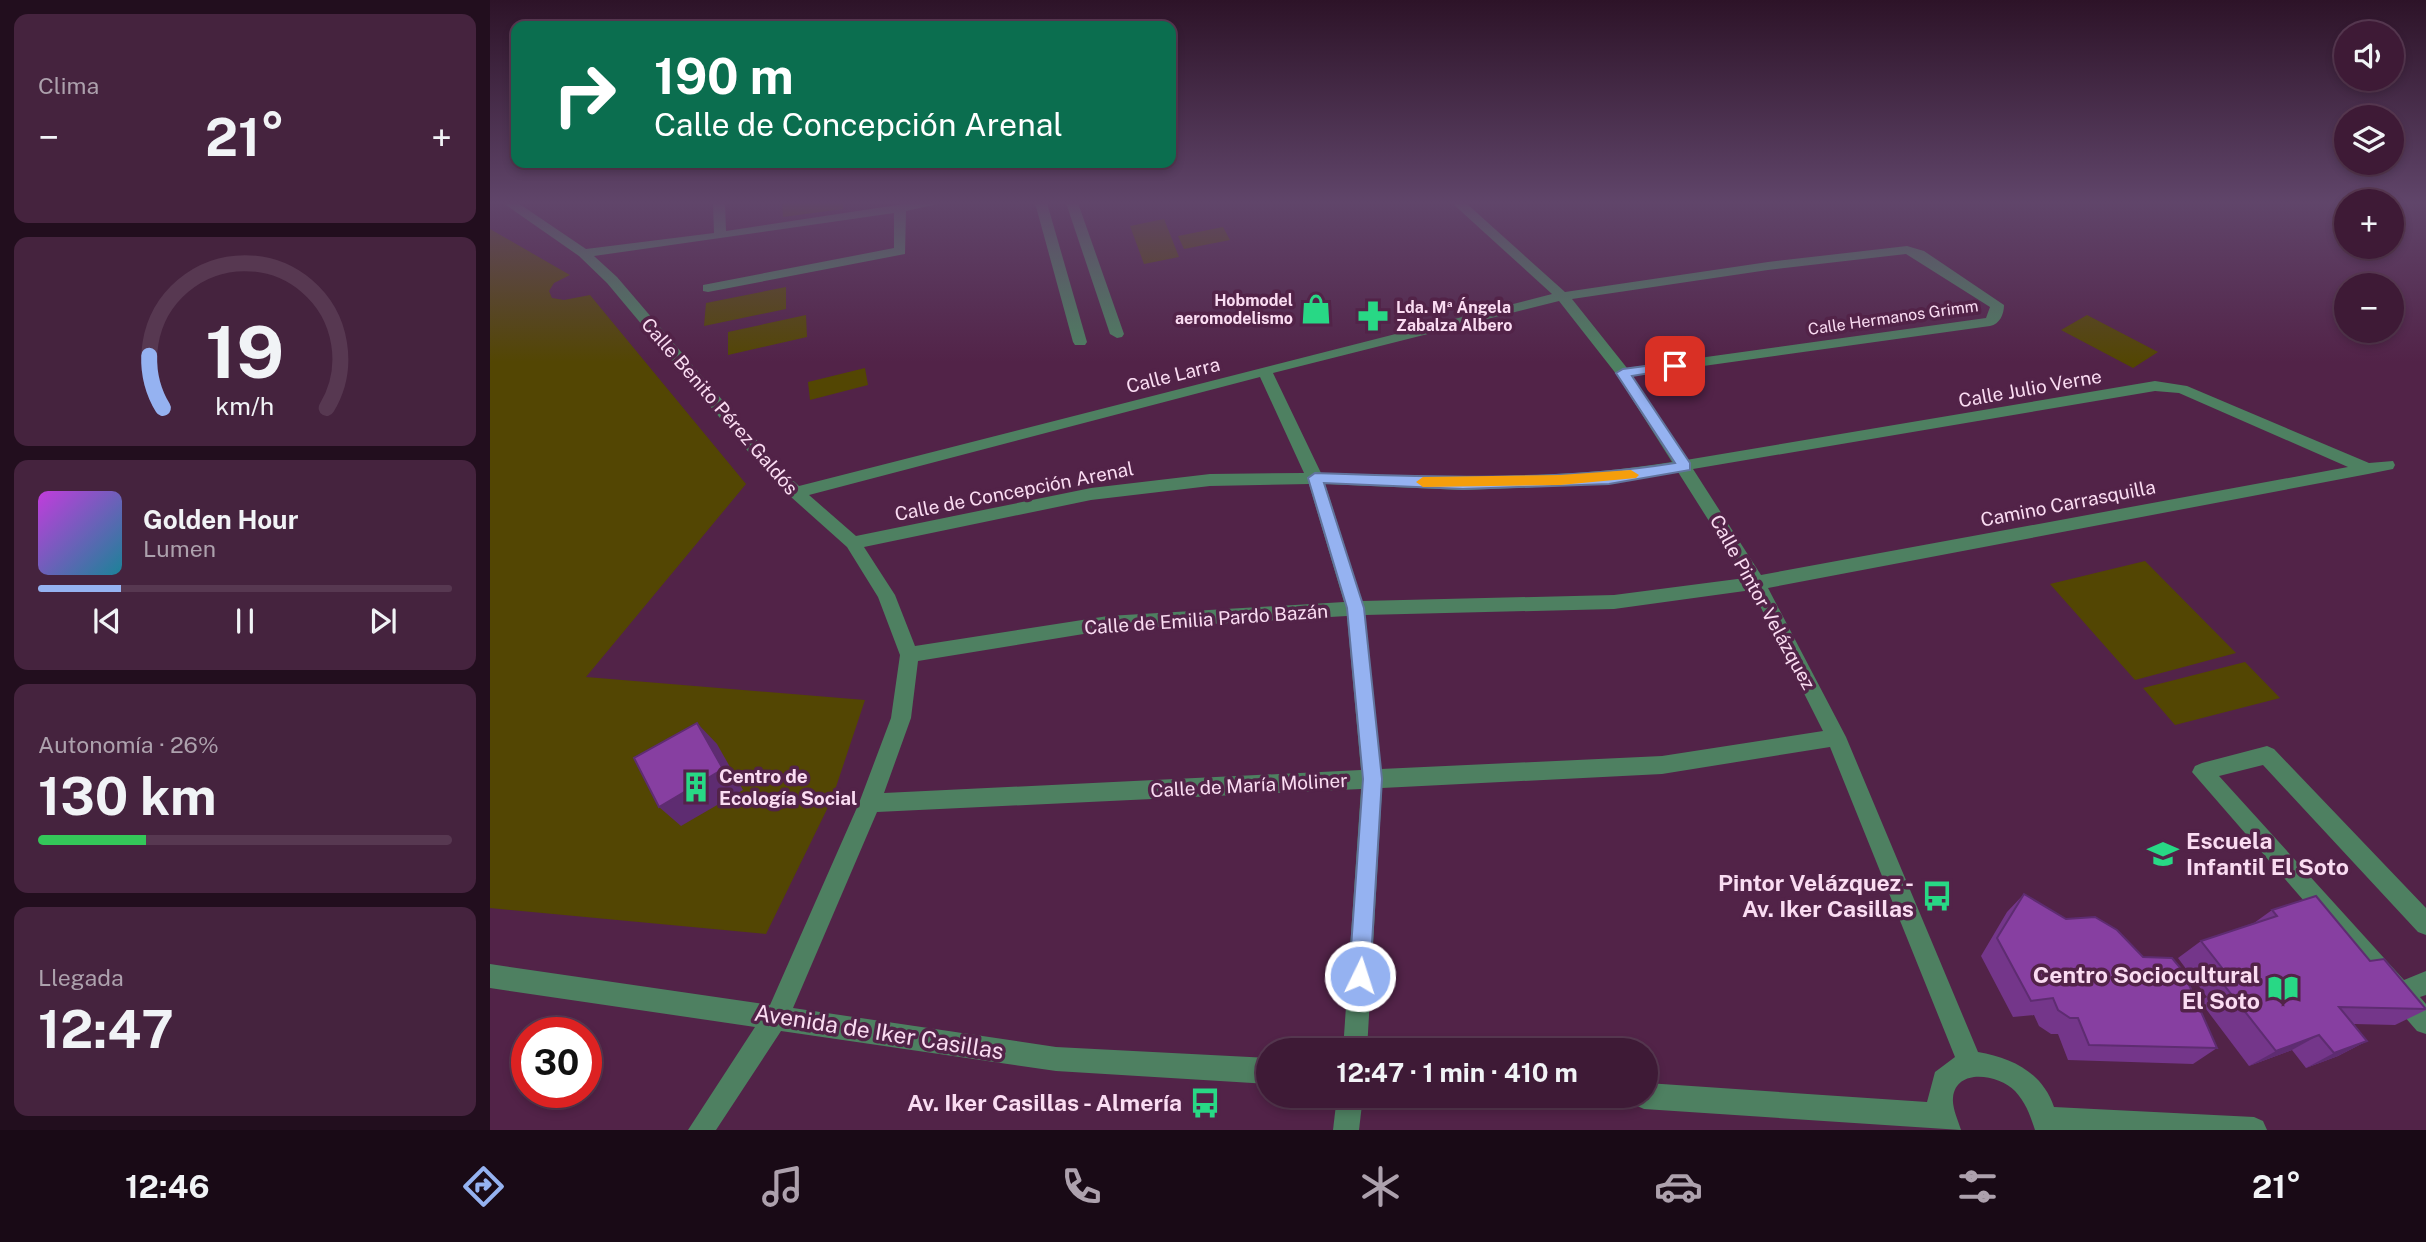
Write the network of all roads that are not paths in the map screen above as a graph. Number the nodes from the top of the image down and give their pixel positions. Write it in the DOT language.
graph roads {
  1 [pos="587,256"];
  2 [pos="876,256"];
  3 [pos="1056,256"];
  4 [pos="1090,256"];
  5 [pos="1517,256"];
  6 [pos="1857,256"];
  7 [pos="1922,256"];
  8 [pos="708,288"];
  9 [pos="1562,296"];
  10 [pos="1117,334"];
  11 [pos="1080,342"];
  12 [pos="1265,371"];
  13 [pos="1623,373"];
  14 [pos="2387,465"];
  15 [pos="1685,466"];
  16 [pos="2368,468"];
  17 [pos="1315,478"];
  18 [pos="794,493"];
  19 [pos="853,543"];
  20 [pos="1757,583"];
  21 [pos="1355,608"];
  22 [pos="909,655"];
  23 [pos="1836,737"];
  24 [pos="1372,779"];
  25 [pos="870,803"];
  26 [pos="2426,924"];
  27 [pos="490,976"];
  28 [pos="2426,983"];
  29 [pos="2400,993"];
  30 [pos="777,1016"];
  31 [pos="2426,1022"];
  32 [pos="1356,1038"];
  33 [pos="1970,1063"];
  34 [pos="1256,1070"];
  35 [pos="1658,1097"];
  36 [pos="1349,1108"];
  37 [pos="1945,1123"];
  38 [pos="2048,1125"];
  39 [pos="701,1130"];
  40 [pos="1346,1130"];
  41 [pos="2254,1130"];
  1 -- 18 [label="street, Calle Benito Pérez Galdós"];
  2 -- 8 [label="street"];
  3 -- 11 [label="street"];
  4 -- 10 [label="street"];
  5 -- 9 [label="street, Calle Pintor Velázquez"];
  6 -- 9 [label="street, Calle Hermanos Grimm"];
  7 -- 13 [label="street, Calle Hermanos Grimm"];
  9 -- 12 [label="street, Calle Larra"];
  9 -- 13 [label="street, Calle Pintor Velázquez"];
  12 -- 17 [label="street"];
  12 -- 18 [label="street, Calle Larra"];
  13 -- 15 [label="street, Calle Pintor Velázquez"];
  14 -- 16 [label="street, Camino Carrasquilla"];
  15 -- 16 [label="street, Calle Julio Verne"];
  15 -- 17 [label="street, Calle de Concepción Arenal"];
  15 -- 20 [label="street, Calle Pintor Velázquez"];
  16 -- 20 [label="street, Camino Carrasquilla"];
  17 -- 19 [label="street, Calle de Concepción Arenal"];
  17 -- 21 [label="street"];
  18 -- 19 [label="street, Calle Benito Pérez Galdós"];
  19 -- 22 [label="street, Calle Benito Pérez Galdós"];
  20 -- 21 [label="street, Calle de Emilia Pardo Bazán"];
  20 -- 23 [label="street, Calle Pintor Velázquez"];
  21 -- 22 [label="street, Calle de Emilia Pardo Bazán"];
  21 -- 24 [label="street"];
  22 -- 25 [label="street, Calle Benito Pérez Galdós"];
  23 -- 24 [label="street, Calle de María Moliner"];
  23 -- 33 [label="street, Calle Pintor Velázquez"];
  24 -- 25 [label="street, Calle de María Moliner"];
  24 -- 32 [label="street"];
  25 -- 30 [label="street, Calle Benito Pérez Galdós"];
  26 -- 29 [label="street"];
  27 -- 30 [label="street, Avenida de Iker Casillas"];
  28 -- 29 [label="street"];
  29 -- 31 [label="street"];
  30 -- 34 [label="street, Avenida de Iker Casillas"];
  30 -- 39 [label="street, Calle Benito Pérez Galdós"];
  33 -- 37 [label="street"];
  33 -- 38 [label="street"];
  35 -- 37 [label="street"];
  36 -- 40 [label="street"];
  38 -- 41 [label="street"];
}
